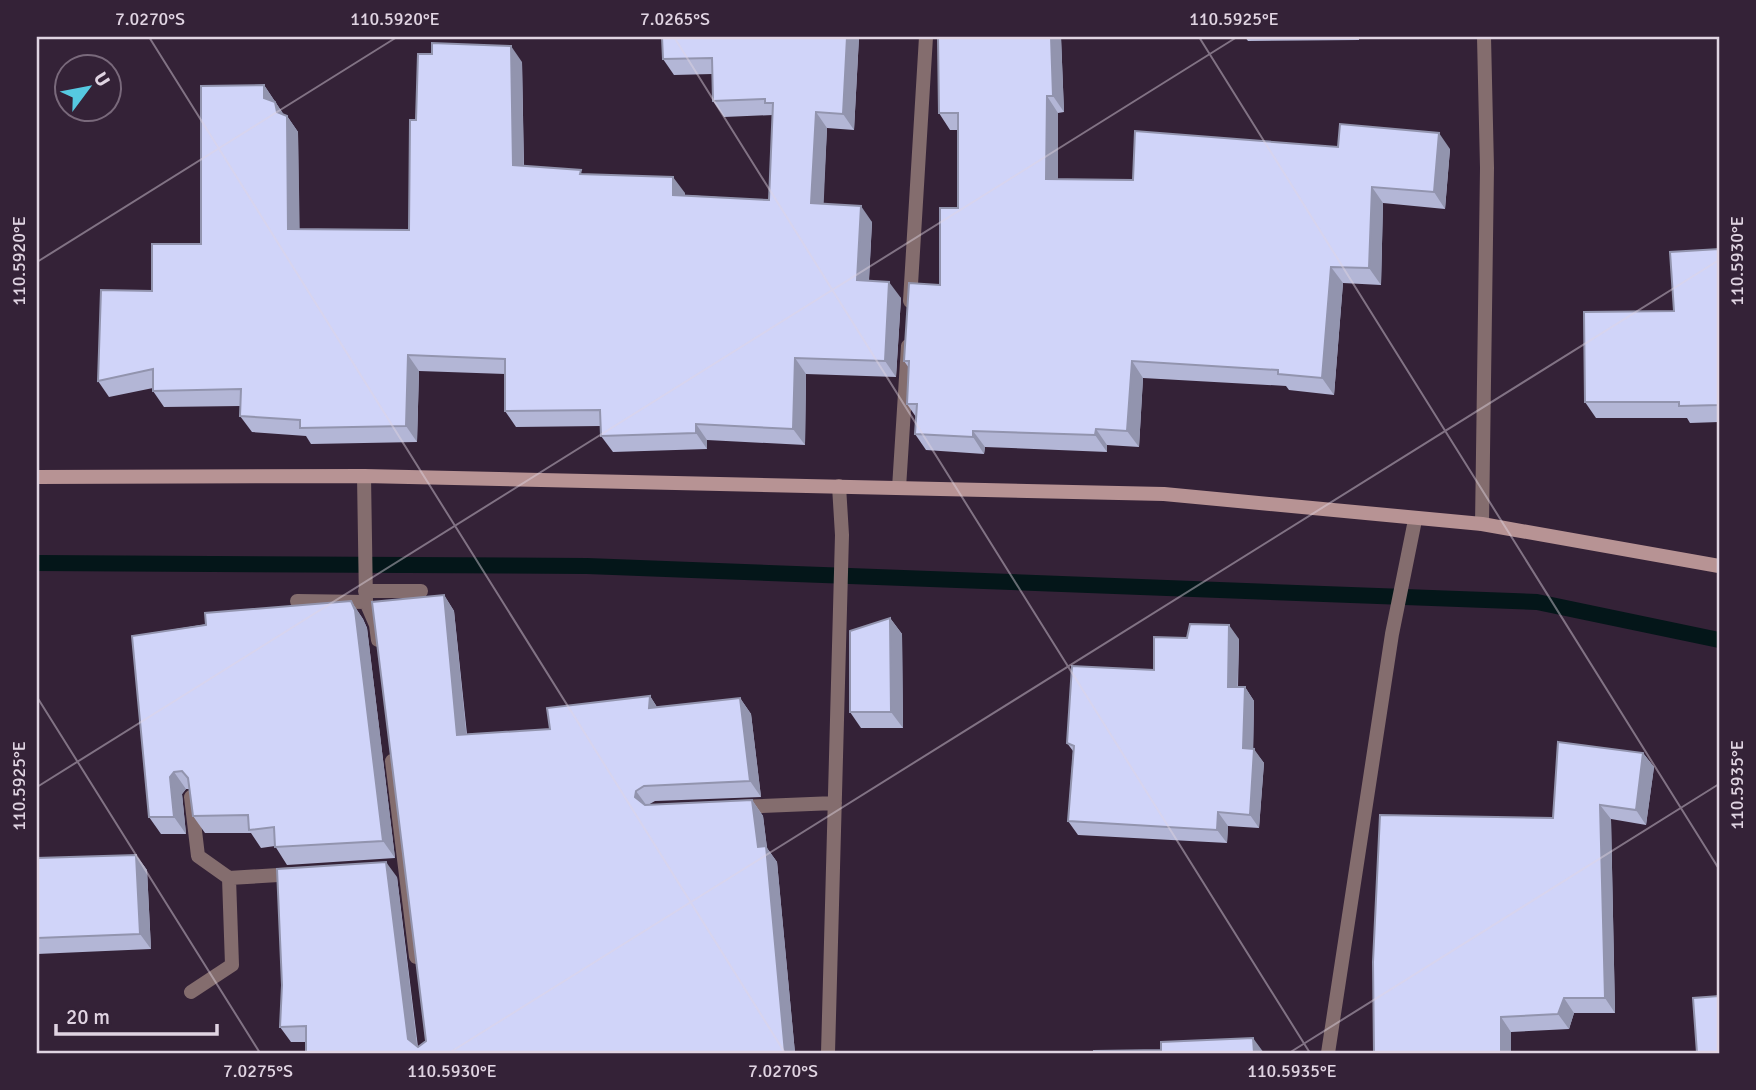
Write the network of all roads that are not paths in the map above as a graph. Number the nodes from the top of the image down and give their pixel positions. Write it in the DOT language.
graph roads {
  1 [pos="926,37"];
  2 [pos="1484,37"];
  3 [pos="910,310"];
  4 [pos="908,337"];
  5 [pos="364,476"];
  6 [pos="37,477"];
  7 [pos="839,485"];
  8 [pos="900,488"];
  9 [pos="1415,520"];
  10 [pos="1482,524"];
  11 [pos="1719,566"];
  12 [pos="421,591"];
  13 [pos="366,596"];
  14 [pos="297,601"];
  15 [pos="379,651"];
  16 [pos="390,744"];
  17 [pos="191,796"];
  18 [pos="835,803"];
  19 [pos="724,808"];
  20 [pos="310,873"];
  21 [pos="229,878"];
  22 [pos="418,974"];
  23 [pos="191,992"];
  24 [pos="828,1053"];
  25 [pos="1328,1053"];
  1 -- 3 [label="street"];
  2 -- 10 [label="street"];
  4 -- 8 [label="street"];
  5 -- 6 [label="main road"];
  5 -- 7 [label="main road"];
  5 -- 13 [label="street"];
  7 -- 8 [label="main road"];
  7 -- 18 [label="street"];
  8 -- 9 [label="main road"];
  9 -- 10 [label="main road"];
  9 -- 25 [label="street"];
  10 -- 11 [label="main road"];
  12 -- 13 [label="street"];
  13 -- 14 [label="street"];
  13 -- 15 [label="street"];
  16 -- 22 [label="street"];
  17 -- 21 [label="street"];
  18 -- 19 [label="street"];
  18 -- 24 [label="street"];
  20 -- 21 [label="street"];
  21 -- 23 [label="street"];
}
